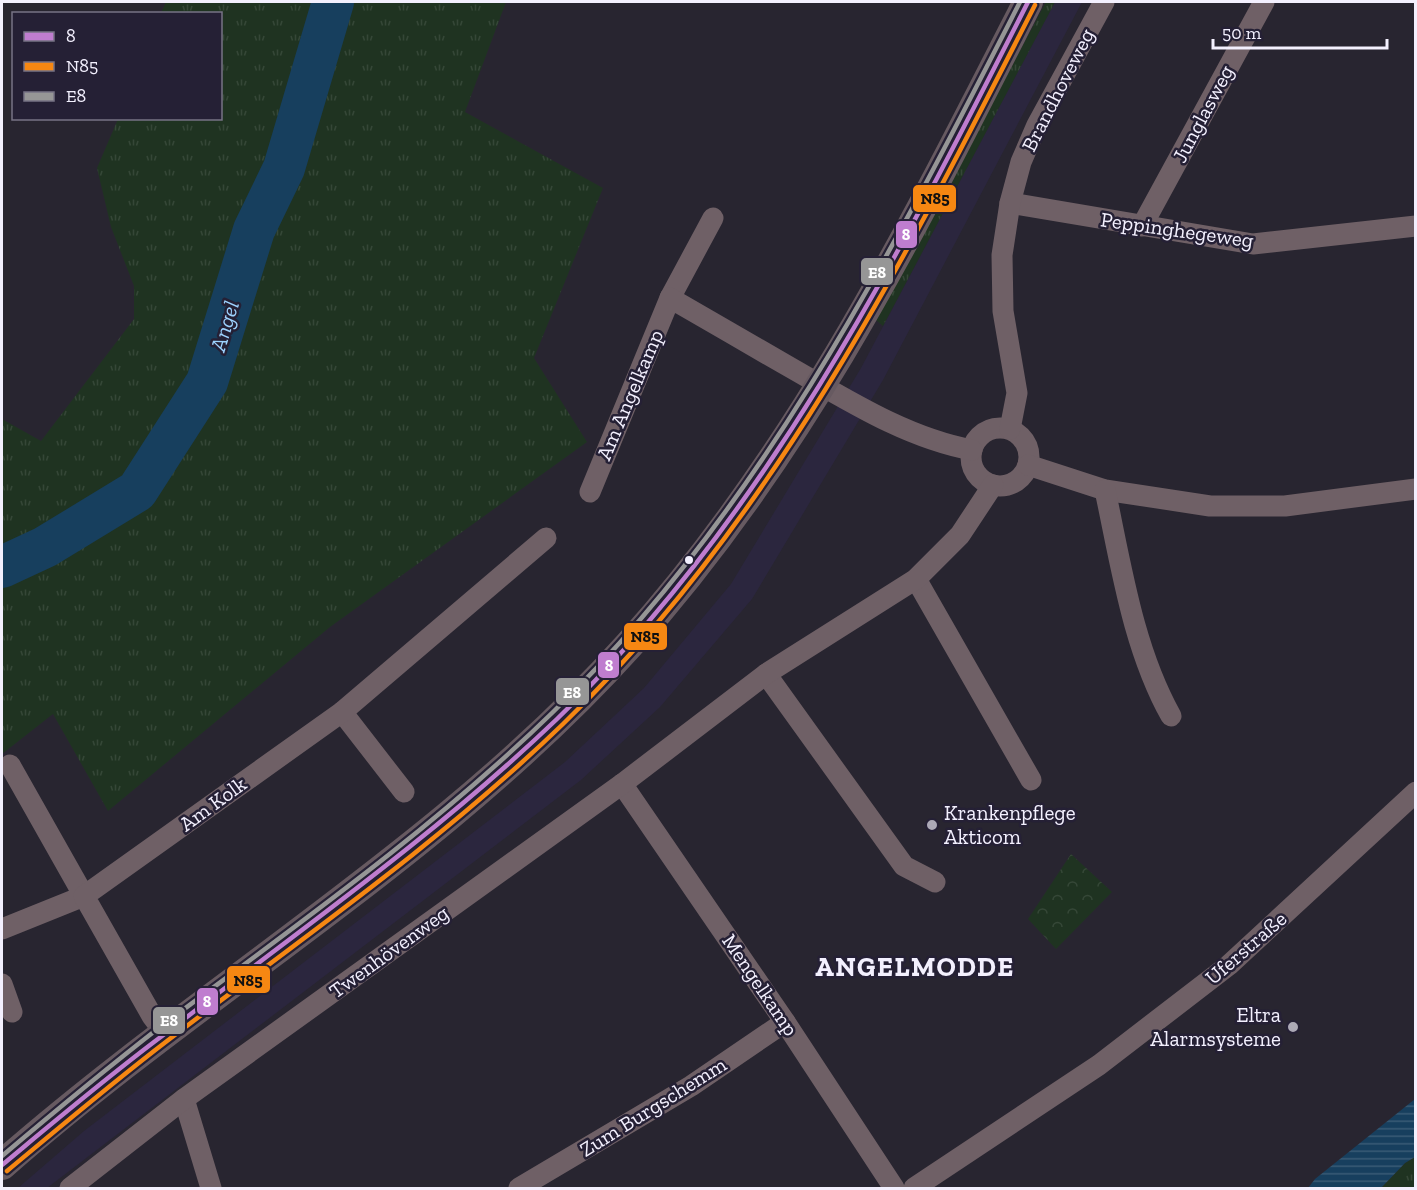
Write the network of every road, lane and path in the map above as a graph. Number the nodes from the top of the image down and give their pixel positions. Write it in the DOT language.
graph roads {
  1 [pos="1028,2"];
  2 [pos="1104,2"];
  3 [pos="1264,2"];
  4 [pos="1010,203"];
  5 [pos="713,218"];
  6 [pos="1142,226"];
  7 [pos="1416,226"];
  8 [pos="670,298"];
  9 [pos="821,385"];
  10 [pos="1010,429"];
  11 [pos="972,450"];
  12 [pos="1028,465"];
  13 [pos="993,485"];
  14 [pos="1416,489"];
  15 [pos="1105,490"];
  16 [pos="590,492"];
  17 [pos="546,538"];
  18 [pos="916,579"];
  19 [pos="766,674"];
  20 [pos="342,712"];
  21 [pos="1171,716"];
  22 [pos="10,765"];
  23 [pos="1031,780"];
  24 [pos="622,784"];
  25 [pos="404,792"];
  26 [pos="1416,792"];
  27 [pos="935,882"];
  28 [pos="84,896"];
  29 [pos="2,929"];
  30 [pos="2,984"];
  31 [pos="12,1012"];
  32 [pos="785,1022"];
  33 [pos="165,1033"];
  34 [pos="184,1099"];
  35 [pos="2,1165"];
  36 [pos="70,1188"];
  37 [pos="211,1188"];
  38 [pos="519,1188"];
  39 [pos="894,1188"];
  40 [pos="914,1188"];
  1 -- 9 [label="street"];
  2 -- 4 [label="street, Brandhoveweg"];
  3 -- 6 [label="street, Junglasweg"];
  4 -- 6 [label="street, Peppinghegeweg"];
  4 -- 10 [label="street, Brandhoveweg"];
  5 -- 8 [label="street, Am Angelkamp"];
  6 -- 7 [label="street, Peppinghegeweg"];
  8 -- 9 [label="street"];
  8 -- 16 [label="street, Am Angelkamp"];
  9 -- 11 [label="street"];
  9 -- 33 [label="street"];
  10 -- 11 [label="street"];
  10 -- 12 [label="street"];
  11 -- 13 [label="street"];
  12 -- 13 [label="street"];
  12 -- 15 [label="street"];
  13 -- 18 [label="street, Twenhövenweg"];
  14 -- 15 [label="street"];
  15 -- 21 [label="street"];
  17 -- 20 [label="street, Am Kolk"];
  18 -- 19 [label="street, Twenhövenweg"];
  18 -- 23 [label="street"];
  19 -- 24 [label="street, Twenhövenweg"];
  19 -- 27 [label="street"];
  20 -- 25 [label="street"];
  20 -- 28 [label="street, Am Kolk"];
  22 -- 28 [label="street"];
  24 -- 32 [label="street, Mengelkamp"];
  24 -- 34 [label="street, Twenhövenweg"];
  26 -- 40 [label="street, Uferstraße"];
  28 -- 29 [label="street, Am Kolk"];
  28 -- 33 [label="street"];
  30 -- 31 [label="street"];
  32 -- 38 [label="street, Zum Burgschemm"];
  32 -- 39 [label="street, Mengelkamp"];
  33 -- 35 [label="street"];
  34 -- 36 [label="street, Twenhövenweg"];
  34 -- 37 [label="street"];
}
